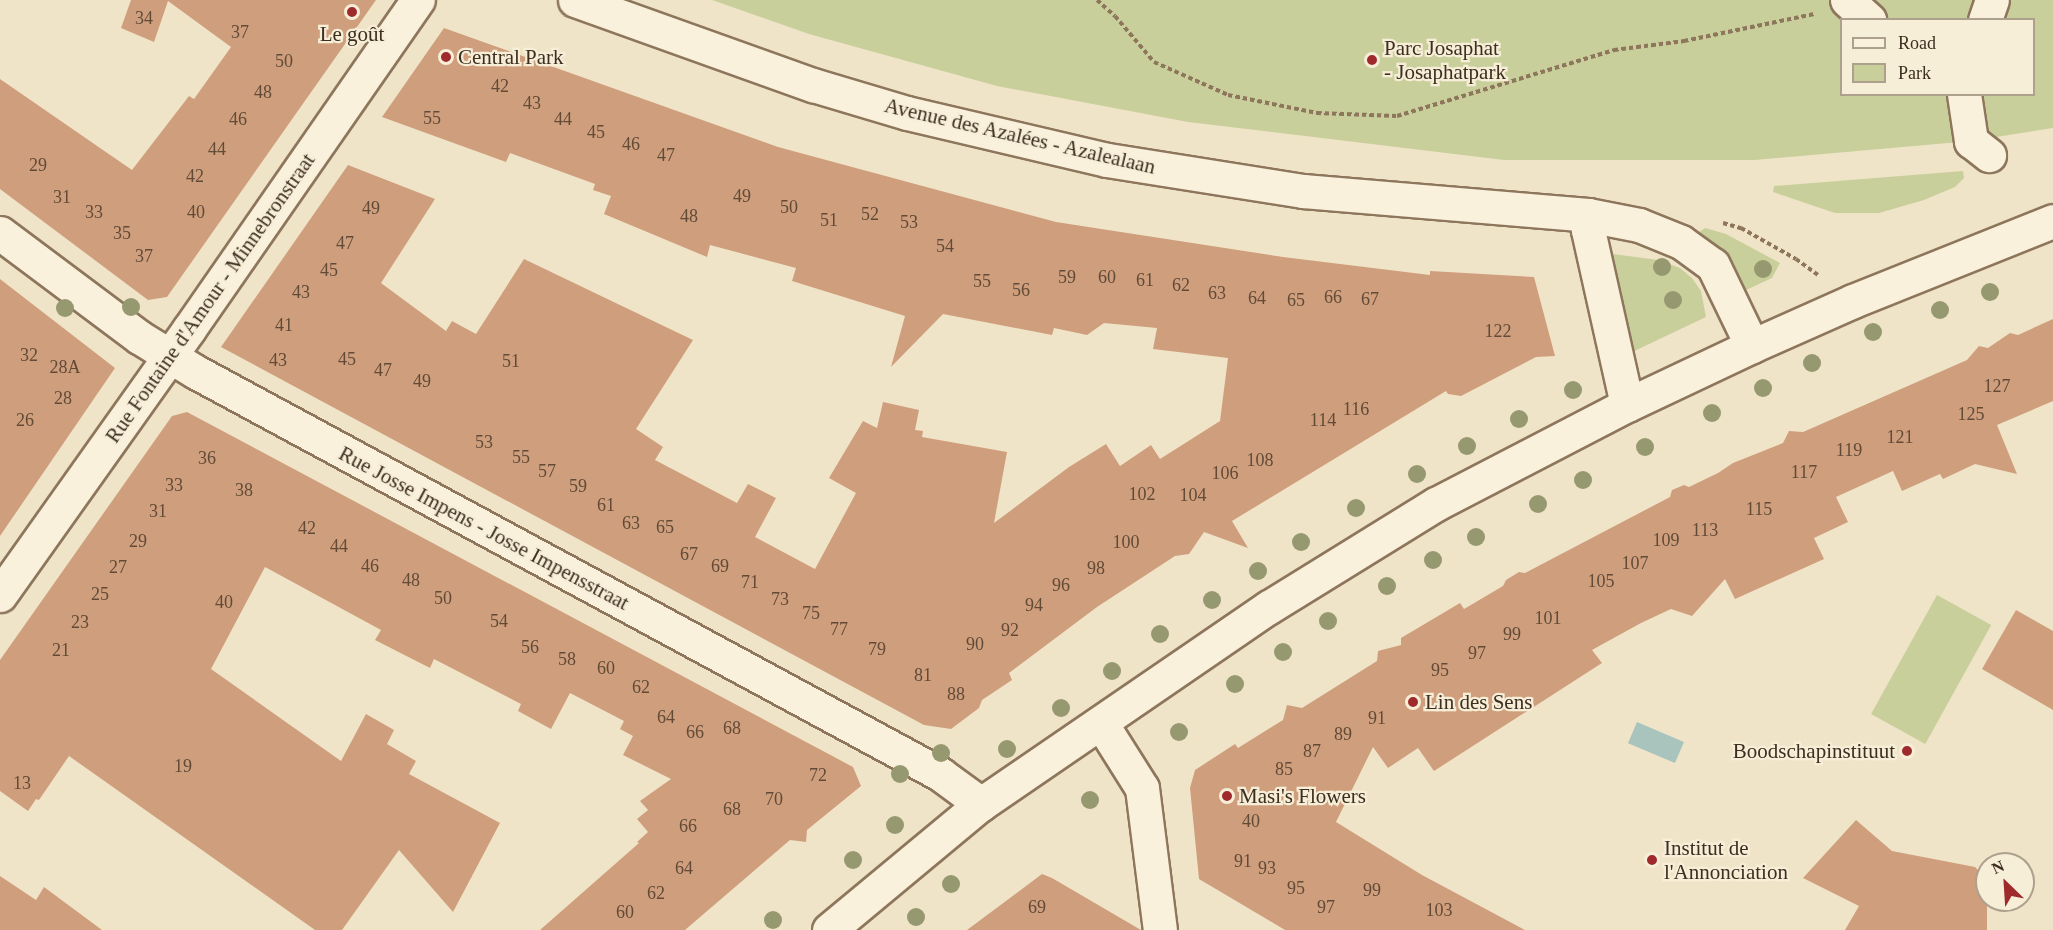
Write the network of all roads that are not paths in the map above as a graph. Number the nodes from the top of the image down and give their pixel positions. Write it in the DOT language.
graph roads {
  1 [pos="418,0"];
  2 [pos="575,0"];
  3 [pos="1992,0"];
  4 [pos="1986,18"];
  5 [pos="1964,96"];
  6 [pos="1989,155"];
  7 [pos="1588,215"];
  8 [pos="2053,222"];
  9 [pos="0,233"];
  10 [pos="1752,346"];
  11 [pos="170,356"];
  12 [pos="1627,405"];
  13 [pos="0,595"];
  14 [pos="1101,723"];
  15 [pos="981,804"];
  16 [pos="829,930"];
  17 [pos="1160,930"];
  1 -- 11 [label="street, Rue Fontaine d'Amour - Minnebronstraat"];
  2 -- 7 [label="street, Avenue des Azalées - Azalealaan"];
  3 -- 4 [label="street"];
  5 -- 6 [label="street"];
  7 -- 10 [label="street, Avenue des Azalées - Azalealaan"];
  7 -- 12 [label="street"];
  8 -- 10 [label="street"];
  9 -- 11 [label="street, Rue Josse Impens - Josse Impensstraat"];
  10 -- 12 [label="street"];
  11 -- 13 [label="street, Rue Fontaine d'Amour - Minnebronstraat"];
  11 -- 15 [label="street, Rue Josse Impens - Josse Impensstraat"];
  12 -- 14 [label="street"];
  14 -- 15 [label="street"];
  14 -- 17 [label="street"];
  15 -- 16 [label="street"];
}
